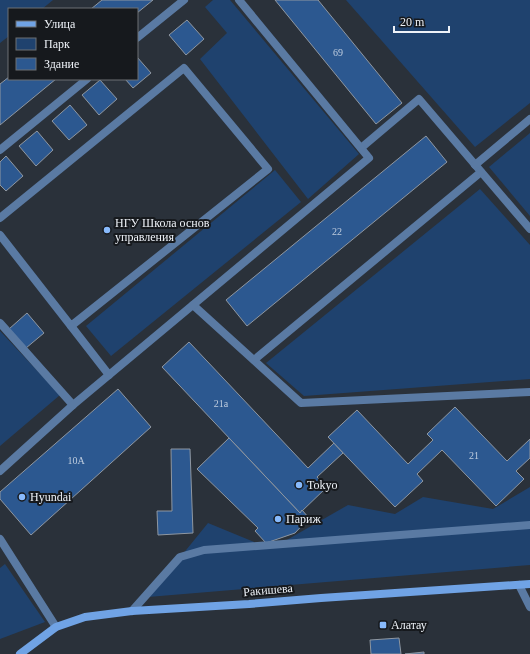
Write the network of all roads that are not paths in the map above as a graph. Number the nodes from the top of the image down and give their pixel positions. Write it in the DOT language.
graph roads {
  1 [pos="184,0"];
  2 [pos="238,0"];
  3 [pos="138,37"];
  4 [pos="86,80"];
  5 [pos="530,119"];
  6 [pos="361,148"];
  7 [pos="0,150"];
  8 [pos="475,165"];
  9 [pos="481,172"];
  10 [pos="0,218"];
  11 [pos="530,229"];
  12 [pos="0,236"];
  13 [pos="193,305"];
  14 [pos="0,323"];
  15 [pos="71,326"];
  16 [pos="254,360"];
  17 [pos="109,375"];
  18 [pos="530,392"];
  19 [pos="73,405"];
  20 [pos="0,472"];
  21 [pos="530,525"];
  22 [pos="0,539"];
  23 [pos="530,584"];
  24 [pos="519,585"];
  25 [pos="530,607"];
  26 [pos="132,611"];
  27 [pos="56,627"];
  28 [pos="20,654"];
  1 -- 3 [label="lane"];
  2 -- 6 [label="lane"];
  4 -- 7 [label="lane"];
  5 -- 8 [label="lane"];
  6 -- 8 [label="lane"];
  6 -- 13 [label="lane"];
  8 -- 9 [label="lane"];
  9 -- 11 [label="lane"];
  9 -- 16 [label="lane"];
  10 -- 15 [label="lane"];
  12 -- 15 [label="lane"];
  13 -- 16 [label="lane"];
  13 -- 17 [label="lane"];
  14 -- 19 [label="lane"];
  15 -- 17 [label="lane"];
  16 -- 18 [label="lane"];
  17 -- 19 [label="lane"];
  19 -- 20 [label="lane"];
  21 -- 26 [label="lane"];
  22 -- 27 [label="lane"];
  23 -- 24 [label="street, Ракишева"];
  24 -- 25 [label="lane"];
  24 -- 26 [label="street, Ракишева"];
  26 -- 27 [label="street, Ракишева"];
  27 -- 28 [label="street, Ракишева"];
}
